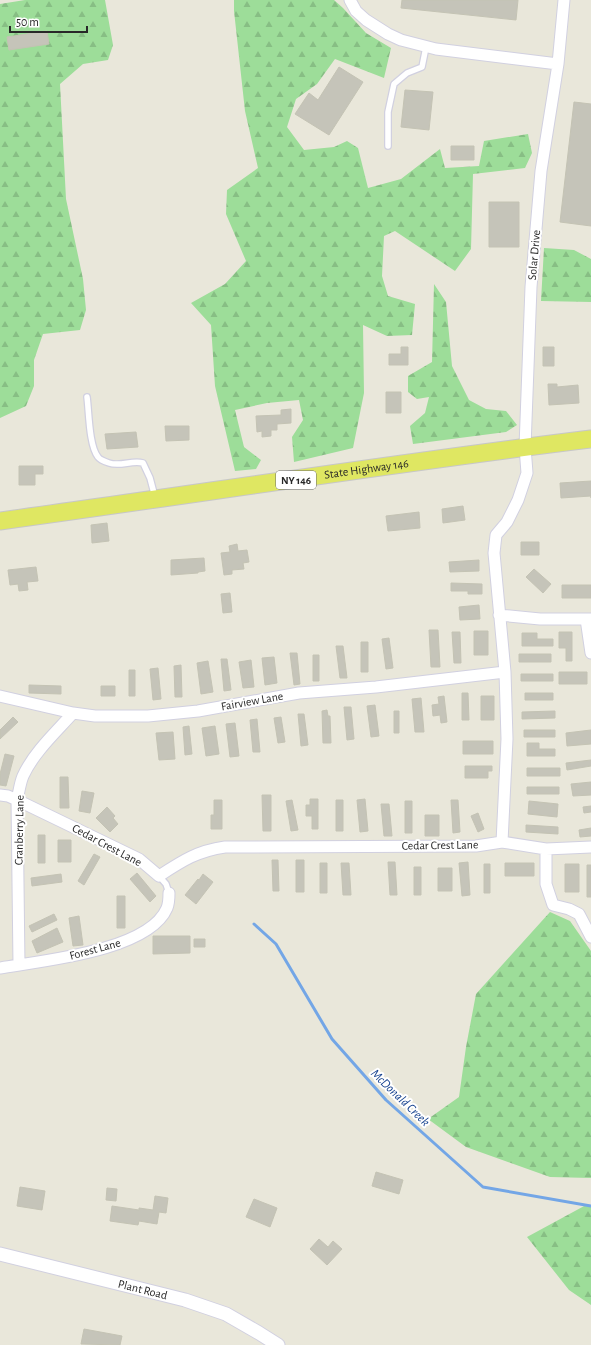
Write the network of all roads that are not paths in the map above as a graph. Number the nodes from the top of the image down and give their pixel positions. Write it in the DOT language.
graph roads {
  1 [pos="350,0"];
  2 [pos="564,0"];
  3 [pos="426,46"];
  4 [pos="558,64"];
  5 [pos="388,146"];
  6 [pos="87,397"];
  7 [pos="591,439"];
  8 [pos="525,447"];
  9 [pos="156,500"];
  10 [pos="0,521"];
  11 [pos="499,615"];
  12 [pos="588,619"];
  13 [pos="591,653"];
  14 [pos="505,672"];
  15 [pos="0,696"];
  16 [pos="73,713"];
  17 [pos="0,795"];
  18 [pos="17,800"];
  19 [pos="502,842"];
  20 [pos="591,847"];
  21 [pos="546,849"];
  22 [pos="159,876"];
  23 [pos="169,893"];
  24 [pos="591,937"];
  25 [pos="19,965"];
  26 [pos="0,968"];
  27 [pos="0,1254"];
  28 [pos="278,1345"];
  1 -- 3 [label="street"];
  2 -- 4 [label="street, Solar Drive"];
  3 -- 4 [label="street"];
  3 -- 5 [label="lane"];
  4 -- 8 [label="street, Solar Drive"];
  6 -- 9 [label="lane"];
  7 -- 8 [label="main road, State Highway 146 / NY 146"];
  8 -- 9 [label="main road, State Highway 146 / NY 146"];
  8 -- 11 [label="street"];
  9 -- 10 [label="main road, State Highway 146 / NY 146"];
  11 -- 12 [label="street"];
  11 -- 14 [label="street"];
  12 -- 13 [label="street"];
  14 -- 16 [label="street, Fairview Lane"];
  14 -- 19 [label="street"];
  15 -- 16 [label="street, Fairview Lane"];
  16 -- 18 [label="street, Cranberry Lane"];
  17 -- 18 [label="street, Cedar Crest Lane"];
  18 -- 22 [label="street, Cedar Crest Lane"];
  18 -- 25 [label="street, Cranberry Lane"];
  19 -- 21 [label="street, Cedar Crest Lane"];
  19 -- 22 [label="street, Cedar Crest Lane"];
  20 -- 21 [label="street, Cedar Crest Lane"];
  21 -- 24 [label="street"];
  22 -- 23 [label="lane"];
  23 -- 25 [label="street, Forest Lane"];
  25 -- 26 [label="street, Forest Lane"];
  27 -- 28 [label="street, Plant Road"];
}
